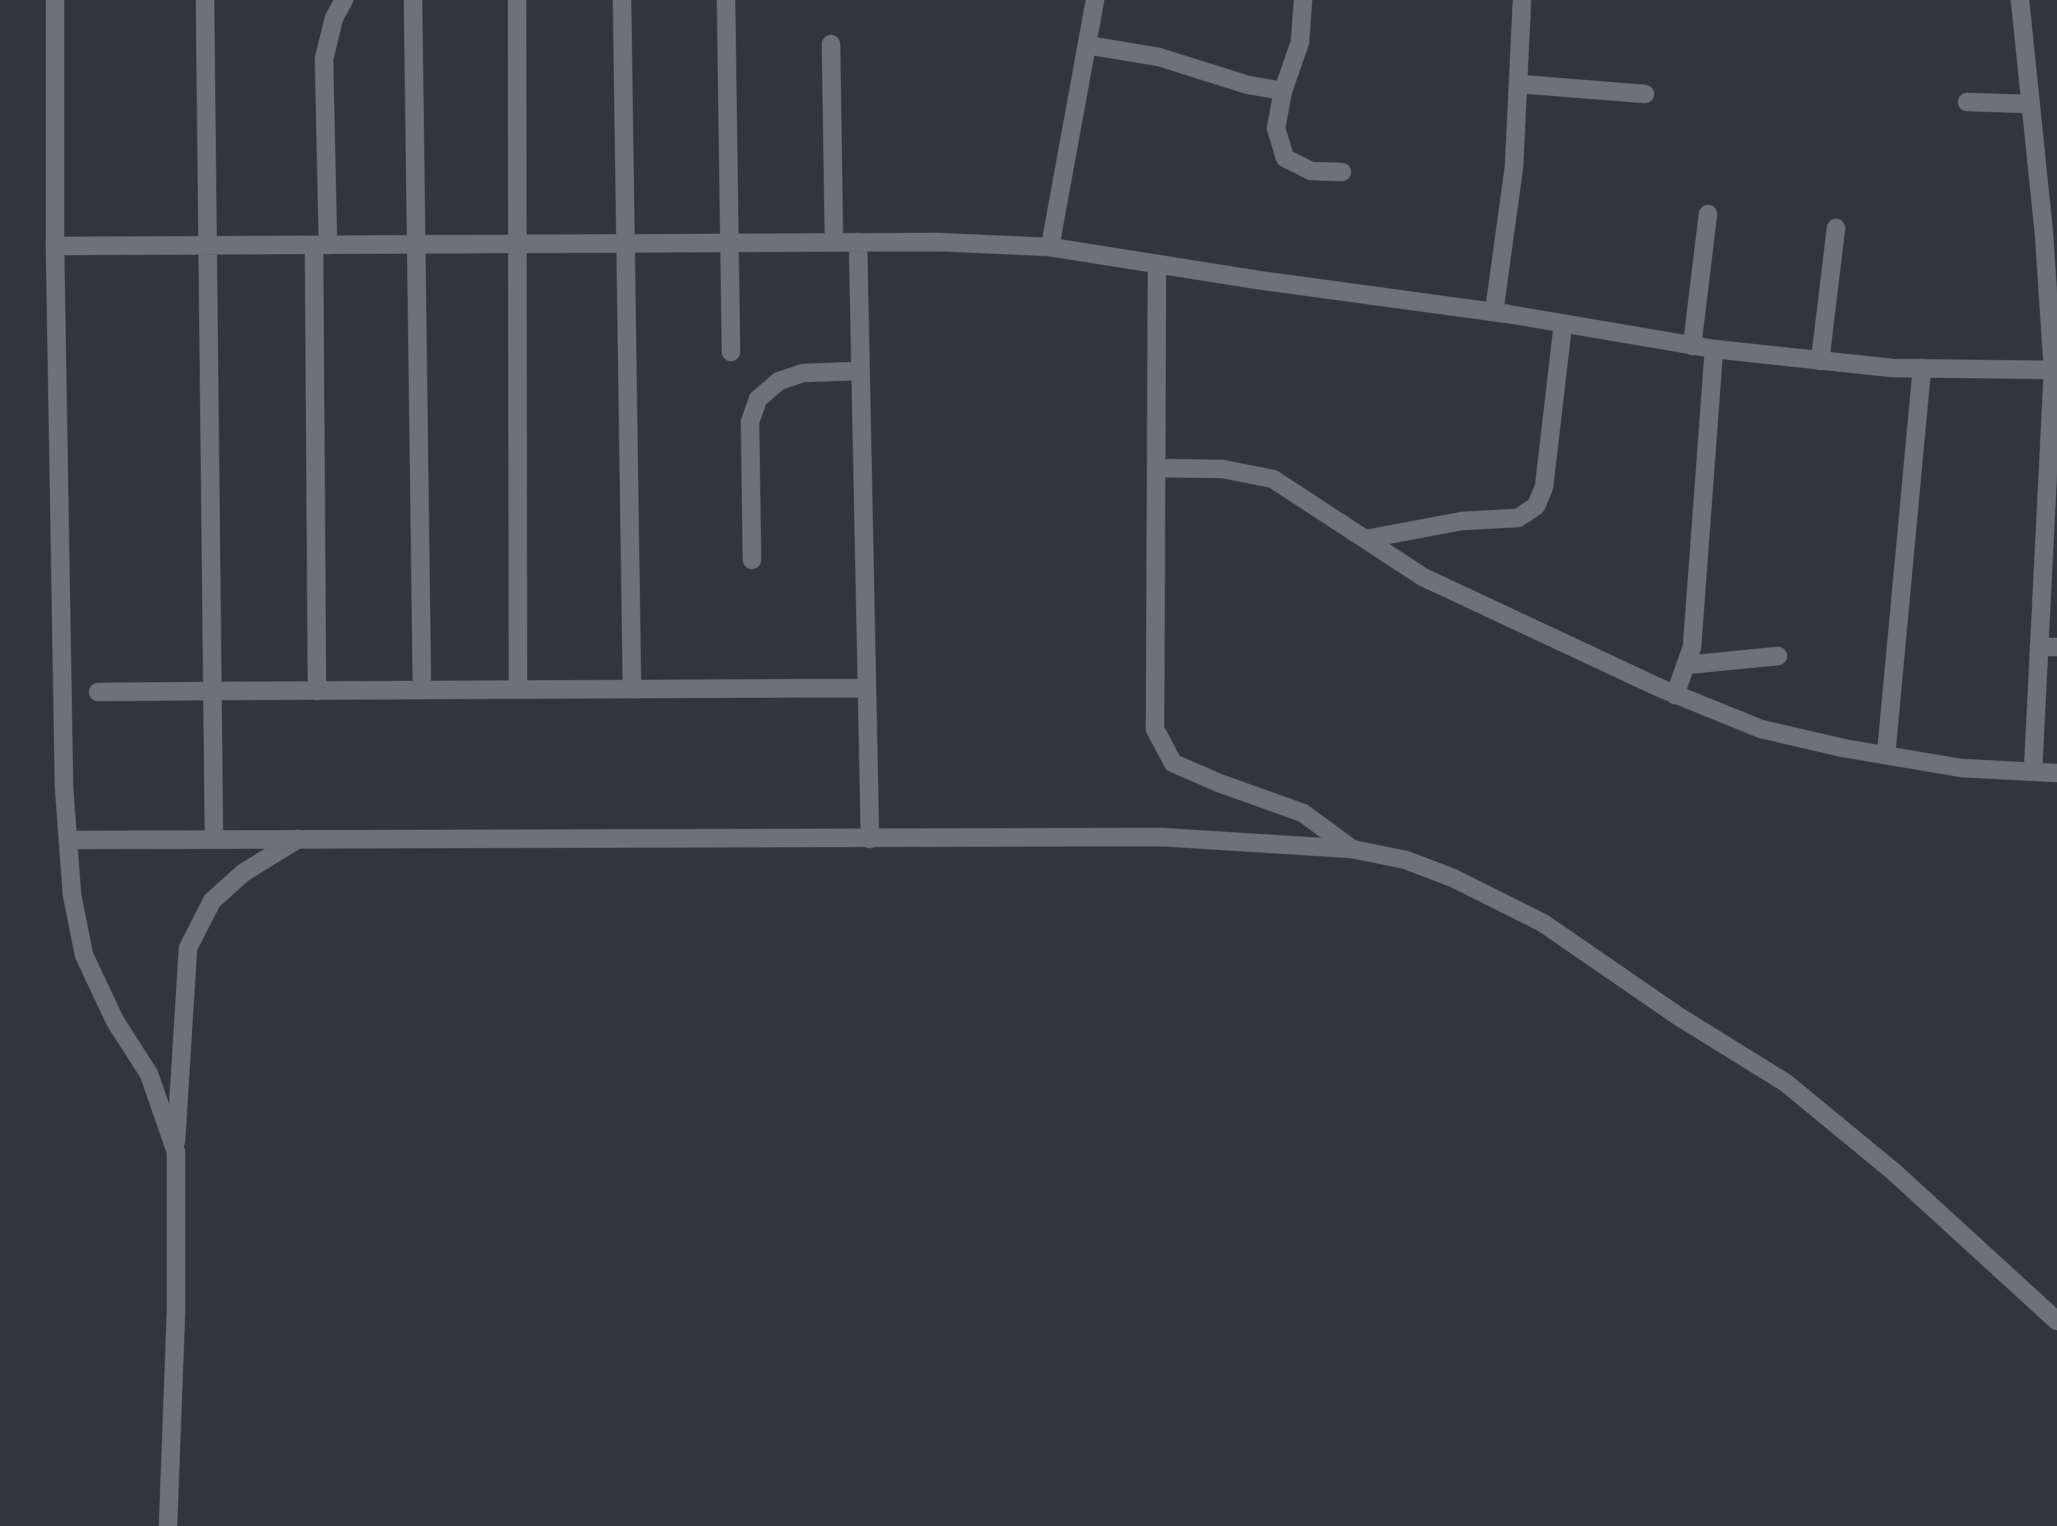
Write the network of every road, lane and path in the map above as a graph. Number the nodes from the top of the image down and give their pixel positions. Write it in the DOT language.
graph roads {
  1 [pos="55,0"];
  2 [pos="205,0"];
  3 [pos="344,0"];
  4 [pos="413,0"];
  5 [pos="517,0"];
  6 [pos="622,0"];
  7 [pos="726,0"];
  8 [pos="1095,0"];
  9 [pos="1303,0"];
  10 [pos="1522,0"];
  11 [pos="2020,0"];
  12 [pos="831,44"];
  13 [pos="1087,46"];
  14 [pos="1520,84"];
  15 [pos="1283,91"];
  16 [pos="1645,94"];
  17 [pos="1967,102"];
  18 [pos="2030,104"];
  19 [pos="1342,172"];
  20 [pos="1708,214"];
  21 [pos="1836,228"];
  22 [pos="834,242"];
  23 [pos="858,242"];
  24 [pos="623,243"];
  25 [pos="730,243"];
  26 [pos="416,244"];
  27 [pos="517,244"];
  28 [pos="208,245"];
  29 [pos="321,245"];
  30 [pos="55,246"];
  31 [pos="1050,247"];
  32 [pos="1157,264"];
  33 [pos="1494,312"];
  34 [pos="1563,324"];
  35 [pos="1692,346"];
  36 [pos="1714,349"];
  37 [pos="731,352"];
  38 [pos="1820,361"];
  39 [pos="1922,368"];
  40 [pos="2055,370"];
  41 [pos="860,371"];
  42 [pos="1156,468"];
  43 [pos="2051,535"];
  44 [pos="1366,538"];
  45 [pos="752,560"];
  46 [pos="2048,647"];
  47 [pos="1778,656"];
  48 [pos="1686,665"];
  49 [pos="866,688"];
  50 [pos="518,689"];
  51 [pos="632,689"];
  52 [pos="422,690"];
  53 [pos="212,691"];
  54 [pos="317,691"];
  55 [pos="98,692"];
  56 [pos="1675,695"];
  57 [pos="1886,755"];
  58 [pos="2033,771"];
  59 [pos="2057,773"];
  60 [pos="214,838"];
  61 [pos="299,838"];
  62 [pos="870,839"];
  63 [pos="68,840"];
  64 [pos="1352,849"];
  65 [pos="176,1152"];
  66 [pos="2057,1321"];
  67 [pos="168,1526"];
  1 -- 30 [label="street"];
  2 -- 28 [label="street"];
  3 -- 29 [label="street"];
  4 -- 26 [label="street"];
  5 -- 27 [label="street"];
  6 -- 24 [label="street"];
  7 -- 25 [label="street"];
  8 -- 13 [label="street"];
  9 -- 15 [label="street"];
  10 -- 14 [label="street"];
  11 -- 18 [label="street"];
  12 -- 22 [label="street"];
  13 -- 15 [label="street"];
  13 -- 31 [label="street"];
  14 -- 16 [label="street"];
  14 -- 33 [label="street"];
  15 -- 19 [label="street"];
  17 -- 18 [label="street"];
  18 -- 40 [label="street"];
  20 -- 35 [label="street"];
  21 -- 38 [label="street"];
  22 -- 23 [label="street"];
  22 -- 25 [label="street"];
  23 -- 31 [label="street"];
  23 -- 41 [label="street"];
  24 -- 25 [label="street"];
  24 -- 27 [label="street"];
  24 -- 51 [label="street"];
  25 -- 37 [label="street"];
  26 -- 27 [label="street"];
  26 -- 29 [label="street"];
  26 -- 52 [label="street"];
  27 -- 50 [label="street"];
  28 -- 29 [label="street"];
  28 -- 30 [label="street"];
  28 -- 53 [label="street"];
  29 -- 54 [label="street"];
  30 -- 63 [label="street"];
  31 -- 32 [label="street"];
  32 -- 33 [label="street"];
  32 -- 42 [label="street"];
  33 -- 34 [label="street"];
  34 -- 35 [label="street"];
  34 -- 44 [label="street"];
  35 -- 36 [label="street"];
  36 -- 38 [label="street"];
  36 -- 48 [label="street"];
  38 -- 39 [label="street"];
  39 -- 40 [label="street"];
  39 -- 57 [label="street"];
  40 -- 43 [label="street"];
  41 -- 45 [label="street"];
  41 -- 49 [label="street"];
  42 -- 44 [label="street"];
  42 -- 64 [label="street"];
  43 -- 46 [label="street"];
  44 -- 56 [label="street"];
  46 -- 58 [label="street"];
  47 -- 48 [label="street"];
  48 -- 56 [label="street"];
  49 -- 51 [label="street"];
  49 -- 62 [label="street"];
  50 -- 51 [label="street"];
  50 -- 52 [label="street"];
  52 -- 54 [label="street"];
  53 -- 54 [label="street"];
  53 -- 55 [label="street"];
  53 -- 60 [label="street"];
  56 -- 57 [label="street"];
  57 -- 58 [label="street"];
  58 -- 59 [label="street"];
  60 -- 61 [label="street"];
  60 -- 63 [label="street"];
  61 -- 62 [label="street"];
  61 -- 65 [label="street"];
  62 -- 64 [label="street"];
  63 -- 65 [label="street"];
  64 -- 66 [label="street"];
  65 -- 67 [label="street"];
}
